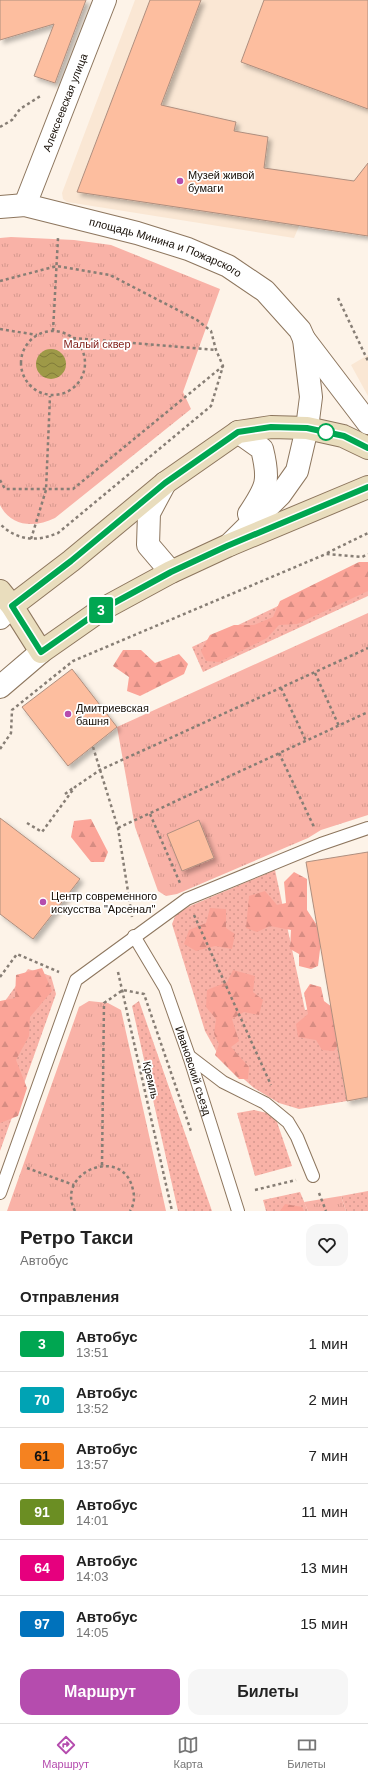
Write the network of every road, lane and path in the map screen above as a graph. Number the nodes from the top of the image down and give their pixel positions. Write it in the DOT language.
graph roads {
  1 [pos="105,0"];
  2 [pos="25,206"];
  3 [pos="0,207"];
  4 [pos="58,238"];
  5 [pos="56,266"];
  6 [pos="0,282"];
  7 [pos="338,298"];
  8 [pos="0,329"];
  9 [pos="53,331"];
  10 [pos="37,335"];
  11 [pos="73,338"];
  12 [pos="304,339"];
  13 [pos="216,350"];
  14 [pos="368,361"];
  15 [pos="223,366"];
  16 [pos="50,396"];
  17 [pos="368,423"];
  18 [pos="307,428"];
  19 [pos="238,432"];
  20 [pos="368,448"];
  21 [pos="0,480"];
  22 [pos="165,483"];
  23 [pos="368,487"];
  24 [pos="46,490"];
  25 [pos="0,524"];
  26 [pos="368,533"];
  27 [pos="31,539"];
  28 [pos="227,546"];
  29 [pos="326,554"];
  30 [pos="368,554"];
  31 [pos="171,572"];
  32 [pos="4,605"];
  33 [pos="368,648"];
  34 [pos="41,652"];
  35 [pos="316,673"];
  36 [pos="44,684"];
  37 [pos="0,687"];
  38 [pos="47,687"];
  39 [pos="281,688"];
  40 [pos="368,712"];
  41 [pos="339,726"];
  42 [pos="306,741"];
  43 [pos="93,747"];
  44 [pos="0,749"];
  45 [pos="279,753"];
  46 [pos="100,770"];
  47 [pos="75,787"];
  48 [pos="65,794"];
  49 [pos="150,814"];
  50 [pos="27,822"];
  51 [pos="118,828"];
  52 [pos="368,828"];
  53 [pos="321,844"];
  54 [pos="186,899"];
  55 [pos="134,936"];
  56 [pos="114,952"];
  57 [pos="0,977"];
  58 [pos="76,980"];
  59 [pos="123,990"];
  60 [pos="189,1056"];
  61 [pos="273,1089"];
  62 [pos="193,1136"];
  63 [pos="11,1162"];
  64 [pos="102,1165"];
  65 [pos="313,1176"];
  66 [pos="74,1185"];
  67 [pos="254,1190"];
  68 [pos="0,1193"];
  69 [pos="75,1211"];
  70 [pos="130,1211"];
  71 [pos="172,1211"];
  72 [pos="238,1211"];
  1 -- 2 [label="street, Алексеевская улица"];
  2 -- 3 [label="street, площадь Минина и Пожарского"];
  2 -- 12 [label="street, площадь Минина и Пожарского"];
  4 -- 5 [label="path"];
  5 -- 6 [label="path"];
  5 -- 9 [label="path"];
  5 -- 13 [label="path"];
  7 -- 14 [label="path"];
  8 -- 10 [label="path"];
  9 -- 10 [label="path"];
  9 -- 11 [label="path"];
  10 -- 16 [label="path"];
  11 -- 13 [label="path"];
  11 -- 16 [label="path"];
  12 -- 17 [label="street, площадь Минина и Пожарского"];
  12 -- 18 [label="street, площадь Минина и Пожарского"];
  13 -- 15 [label="path"];
  15 -- 24 [label="path"];
  15 -- 27 [label="path"];
  16 -- 24 [label="path"];
  18 -- 19 [label="main road"];
  18 -- 20 [label="main road"];
  18 -- 28 [label="street, площадь Минина и Пожарского"];
  19 -- 22 [label="main road"];
  19 -- 28 [label="street"];
  21 -- 24 [label="path"];
  22 -- 31 [label="street"];
  22 -- 32 [label="main road"];
  23 -- 28 [label="main road, площадь Минина и Пожарского"];
  24 -- 27 [label="path"];
  25 -- 27 [label="path"];
  26 -- 29 [label="path"];
  28 -- 31 [label="main road, площадь Минина и Пожарского"];
  29 -- 30 [label="path"];
  29 -- 36 [label="path"];
  31 -- 34 [label="main road, площадь Минина и Пожарского"];
  32 -- 34 [label="main road"];
  33 -- 35 [label="path"];
  34 -- 37 [label="street, площадь Минина и Пожарского"];
  35 -- 39 [label="path"];
  35 -- 41 [label="path"];
  36 -- 38 [label="path"];
  36 -- 44 [label="path"];
  39 -- 42 [label="path"];
  39 -- 46 [label="path"];
  40 -- 41 [label="path"];
  41 -- 42 [label="path"];
  42 -- 45 [label="path"];
  43 -- 46 [label="path"];
  45 -- 49 [label="path"];
  45 -- 53 [label="path"];
  46 -- 47 [label="path"];
  46 -- 51 [label="path"];
  47 -- 48 [label="path"];
  47 -- 50 [label="path"];
  49 -- 51 [label="path"];
  49 -- 54 [label="path"];
  51 -- 55 [label="path"];
  52 -- 53 [label="lane"];
  53 -- 54 [label="lane"];
  54 -- 55 [label="lane"];
  54 -- 61 [label="path"];
  55 -- 56 [label="lane"];
  55 -- 60 [label="lane, Ивановский съезд"];
  56 -- 58 [label="lane"];
  56 -- 59 [label="path, Кремль"];
  57 -- 58 [label="path"];
  58 -- 63 [label="lane"];
  59 -- 62 [label="path"];
  59 -- 64 [label="path"];
  59 -- 71 [label="path, Кремль"];
  60 -- 65 [label="lane"];
  60 -- 72 [label="lane, Ивановский съезд"];
  63 -- 66 [label="path"];
  63 -- 68 [label="lane"];
  64 -- 66 [label="path"];
  64 -- 70 [label="path"];
  65 -- 67 [label="path"];
  66 -- 69 [label="path"];
}
